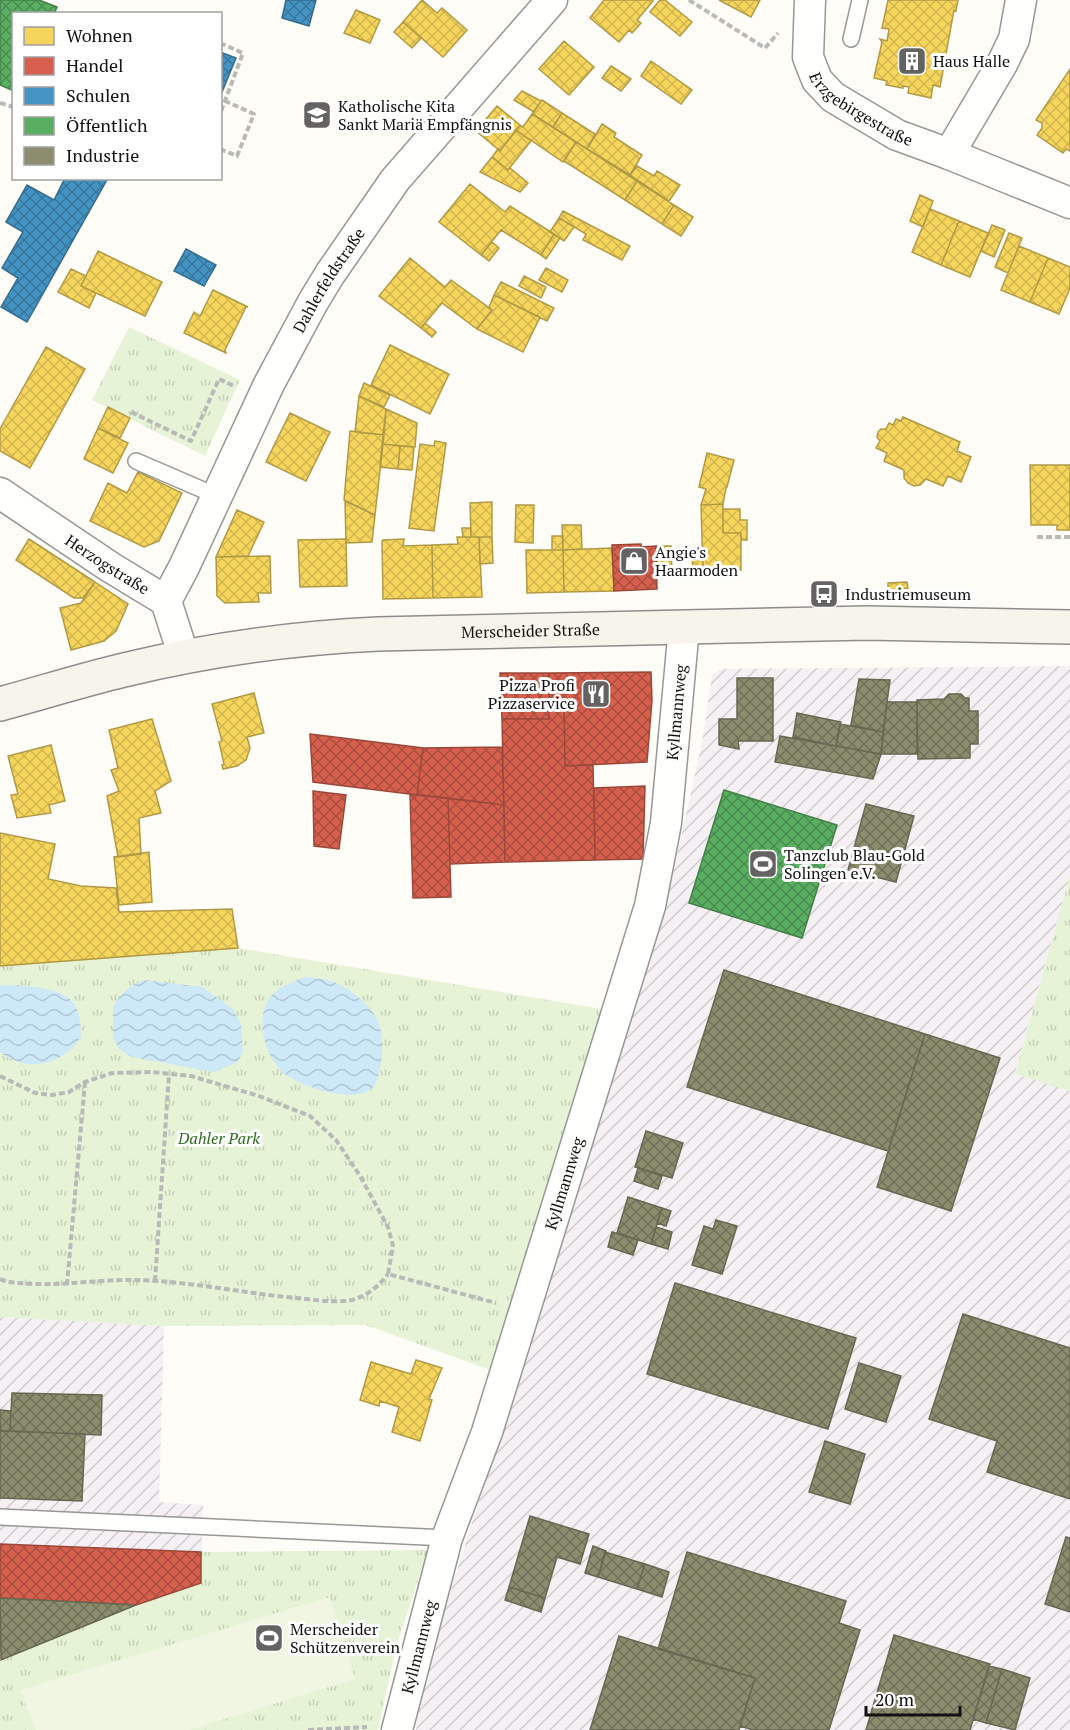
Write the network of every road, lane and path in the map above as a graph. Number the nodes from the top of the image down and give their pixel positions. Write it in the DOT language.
graph roads {
  1 [pos="552,0"];
  2 [pos="689,0"];
  3 [pos="810,0"];
  4 [pos="860,0"];
  5 [pos="1021,0"];
  6 [pos="778,32"];
  7 [pos="851,39"];
  8 [pos="222,44"];
  9 [pos="225,101"];
  10 [pos="222,109"];
  11 [pos="222,150"];
  12 [pos="949,154"];
  13 [pos="1069,202"];
  14 [pos="261,399"];
  15 [pos="131,412"];
  16 [pos="136,461"];
  17 [pos="0,493"];
  18 [pos="217,496"];
  19 [pos="1037,537"];
  20 [pos="1070,537"];
  21 [pos="166,601"];
  22 [pos="684,627"];
  23 [pos="1070,627"];
  24 [pos="184,657"];
  25 [pos="0,704"];
  26 [pos="169,1074"];
  27 [pos="0,1076"];
  28 [pos="85,1082"];
  29 [pos="388,1274"];
  30 [pos="0,1279"];
  31 [pos="155,1281"];
  32 [pos="67,1285"];
  33 [pos="525,1311"];
  34 [pos="0,1517"];
  35 [pos="447,1538"];
  36 [pos="397,1726"];
  37 [pos="308,1730"];
  1 -- 14 [label="street, Dahlerfeldstraße"];
  2 -- 6 [label="path"];
  3 -- 12 [label="street, Erzgebirgestraße"];
  4 -- 7 [label="lane"];
  5 -- 12 [label="street"];
  8 -- 9 [label="path"];
  9 -- 10 [label="path"];
  9 -- 11 [label="path"];
  12 -- 13 [label="street, Erzgebirgestraße"];
  14 -- 15 [label="path"];
  14 -- 18 [label="street, Dahlerfeldstraße"];
  16 -- 18 [label="lane"];
  17 -- 21 [label="street, Herzogstraße"];
  18 -- 21 [label="street, Dahlerfeldstraße"];
  19 -- 20 [label="path"];
  21 -- 24 [label="street, Herzogstraße"];
  22 -- 23 [label="main road, Merscheider Straße"];
  22 -- 24 [label="main road, Merscheider Straße"];
  22 -- 33 [label="street, Kyllmannweg"];
  24 -- 25 [label="main road, Merscheider Straße"];
  26 -- 28 [label="path"];
  26 -- 29 [label="path"];
  26 -- 31 [label="path"];
  27 -- 28 [label="path"];
  28 -- 32 [label="path"];
  29 -- 31 [label="path"];
  29 -- 33 [label="path"];
  30 -- 32 [label="path"];
  31 -- 32 [label="path"];
  33 -- 35 [label="street, Kyllmannweg"];
  34 -- 35 [label="lane"];
  35 -- 36 [label="street, Kyllmannweg"];
  36 -- 37 [label="path"];
}
